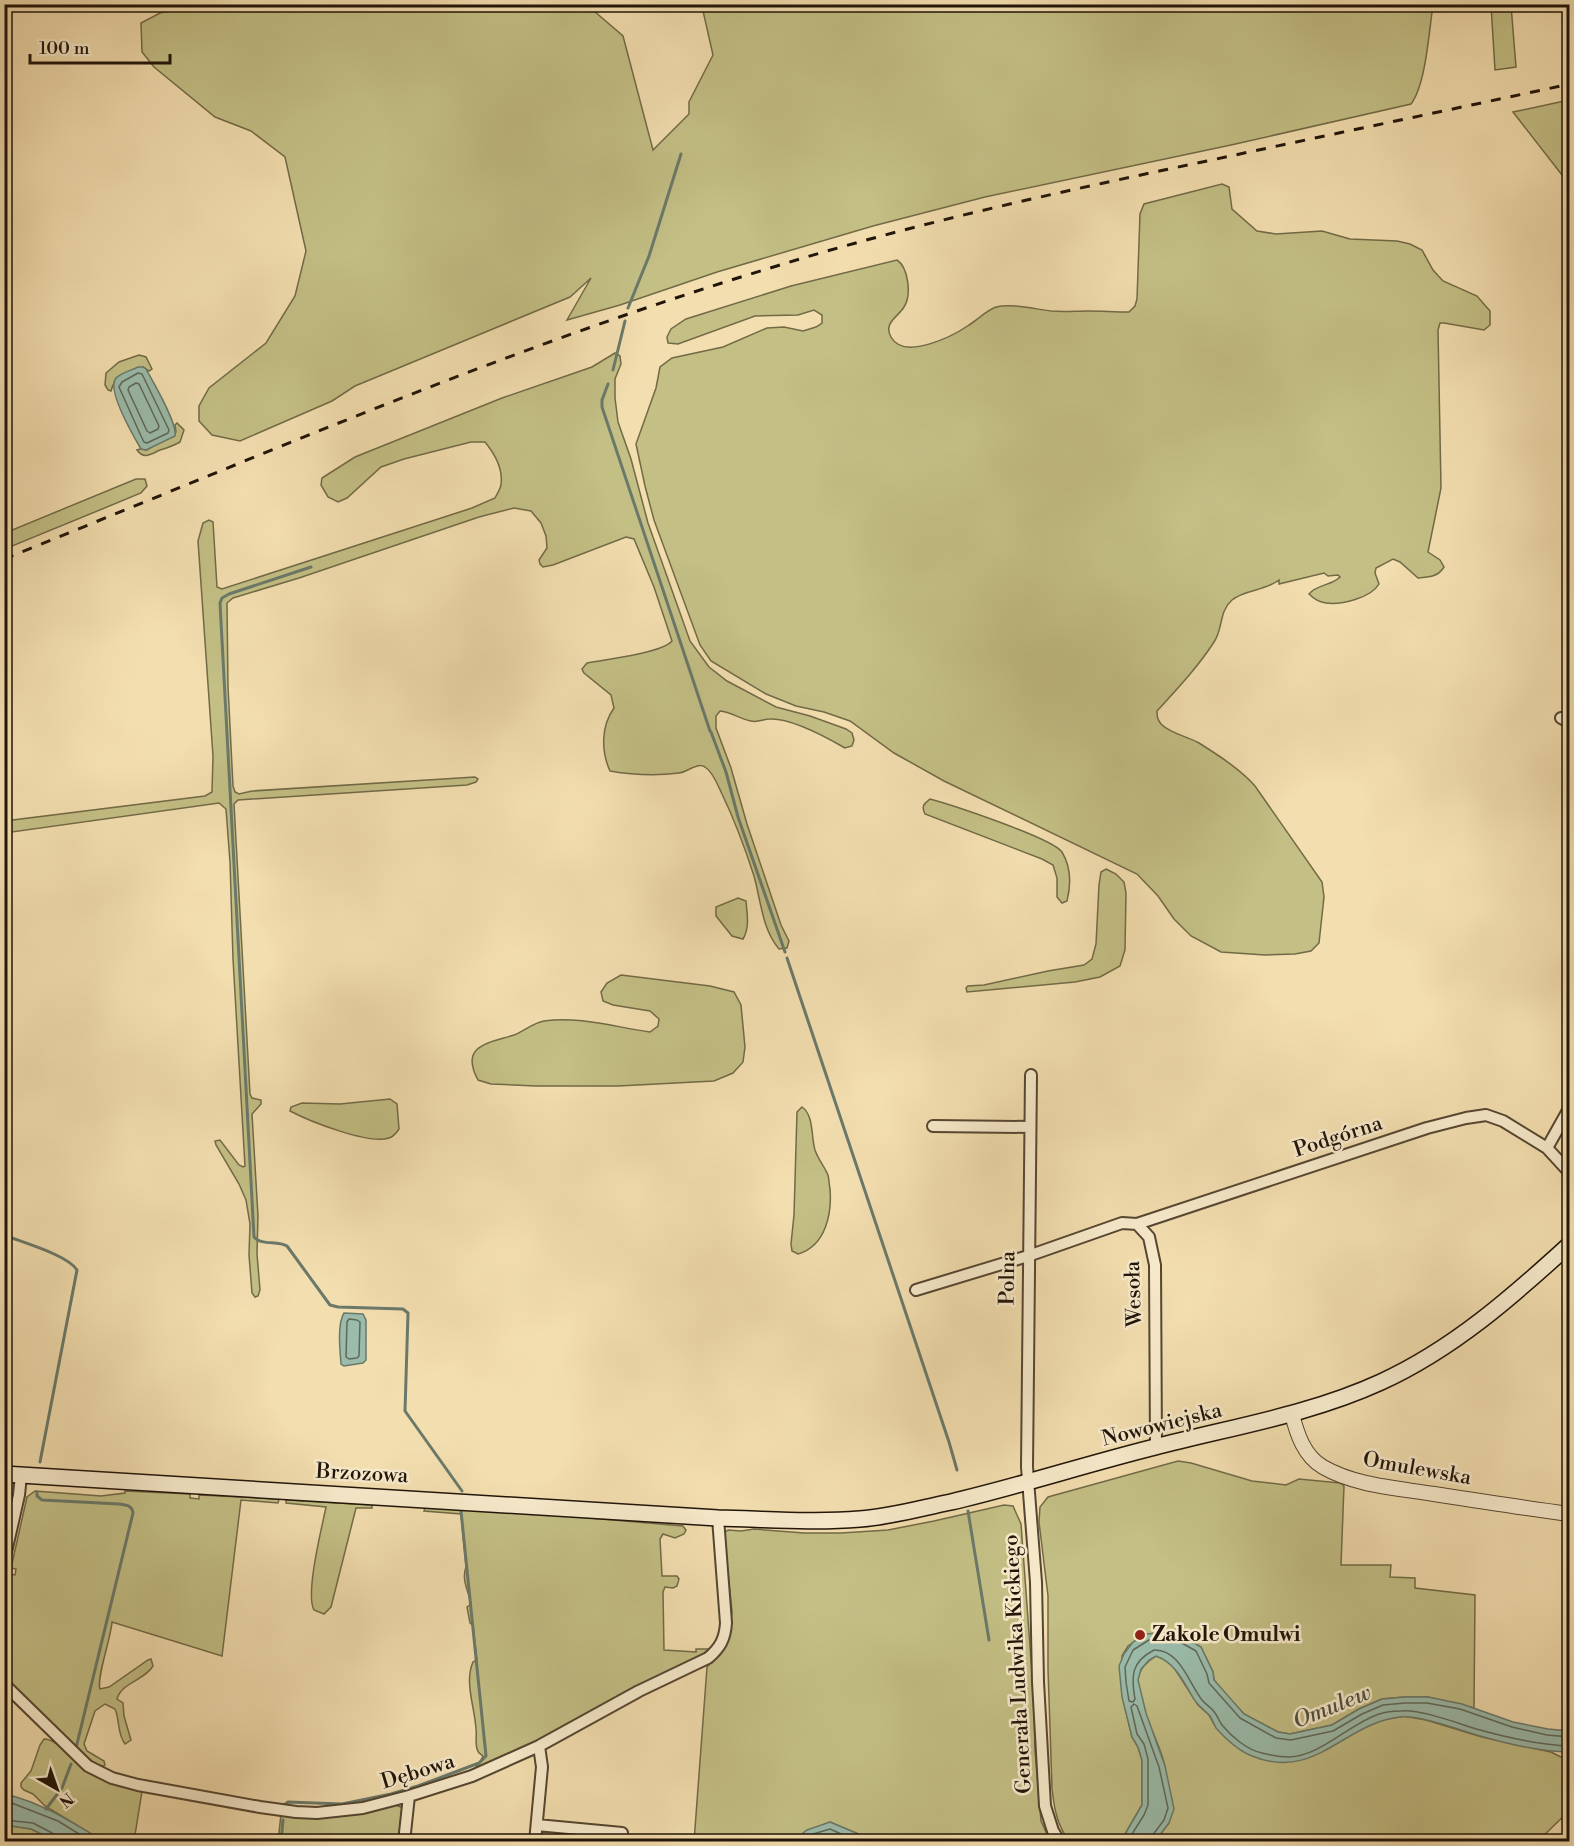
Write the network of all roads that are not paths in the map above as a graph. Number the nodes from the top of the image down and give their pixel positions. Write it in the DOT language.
graph roads {
  1 [pos="1031,1075"];
  2 [pos="1569,1107"];
  3 [pos="933,1126"];
  4 [pos="1030,1127"];
  5 [pos="1547,1149"];
  6 [pos="1569,1173"];
  7 [pos="1137,1224"];
  8 [pos="1569,1244"];
  9 [pos="1028,1256"];
  10 [pos="916,1290"];
  11 [pos="1292,1414"];
  12 [pos="1156,1446"];
  13 [pos="4,1474"];
  14 [pos="21,1475"];
  15 [pos="1028,1482"];
  16 [pos="1569,1514"];
  17 [pos="718,1518"];
  18 [pos="4,1561"];
  19 [pos="4,1684"];
  20 [pos="539,1746"];
  21 [pos="409,1796"];
  22 [pos="537,1825"];
  23 [pos="622,1833"];
  24 [pos="404,1842"];
  25 [pos="535,1842"];
  26 [pos="1060,1842"];
  1 -- 4 [label="street, Polna"];
  2 -- 5 [label="street"];
  3 -- 4 [label="street"];
  4 -- 9 [label="street, Polna"];
  5 -- 6 [label="street, Podgórna"];
  5 -- 7 [label="street, Podgórna"];
  7 -- 9 [label="street"];
  7 -- 12 [label="street, Wesoła"];
  8 -- 11 [label="main road, Nowowiejska"];
  9 -- 10 [label="street"];
  9 -- 15 [label="street, Polna"];
  11 -- 12 [label="main road, Nowowiejska"];
  11 -- 16 [label="street, Omulewska"];
  12 -- 15 [label="main road, Nowowiejska"];
  13 -- 14 [label="main road, Brzozowa"];
  14 -- 17 [label="main road, Brzozowa"];
  14 -- 18 [label="street"];
  15 -- 17 [label="main road, Nowowiejska"];
  15 -- 26 [label="street, Generała Ludwika Kickiego"];
  17 -- 20 [label="street, Dębowa"];
  19 -- 21 [label="street, Dębowa"];
  20 -- 21 [label="street, Dębowa"];
  20 -- 22 [label="street"];
  21 -- 24 [label="street"];
  22 -- 23 [label="street"];
  22 -- 25 [label="street"];
}
